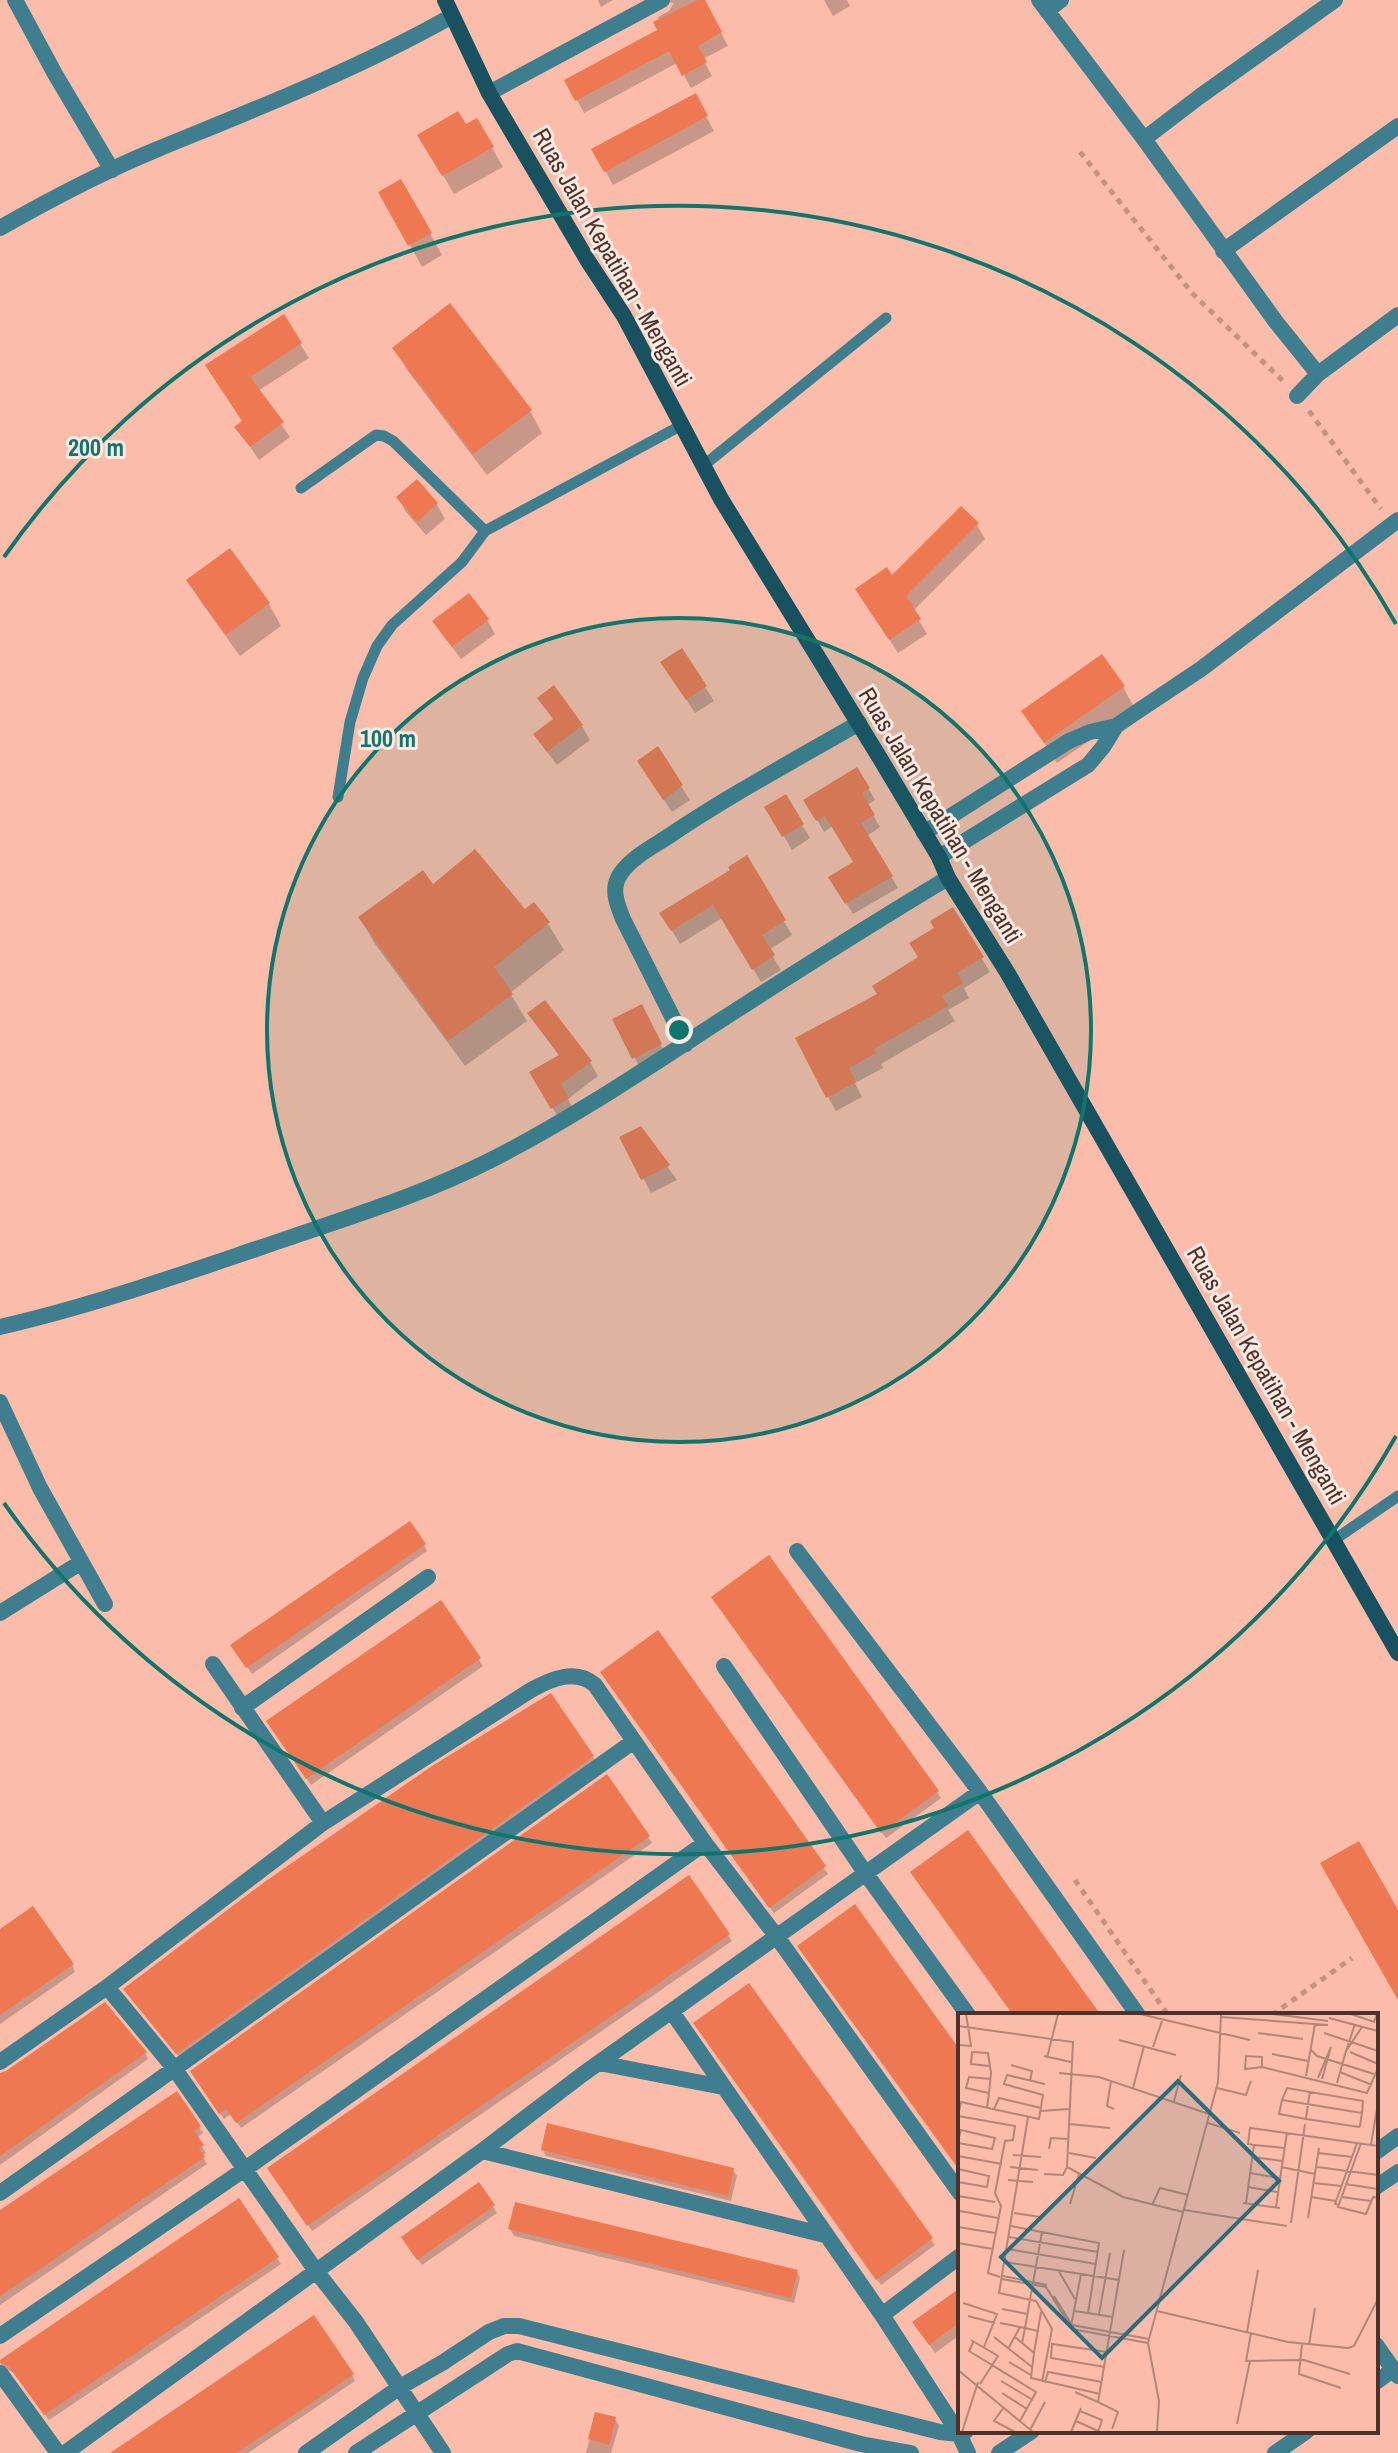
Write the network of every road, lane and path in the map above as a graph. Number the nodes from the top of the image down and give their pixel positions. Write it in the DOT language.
graph roads {
  1 [pos="15,0"];
  2 [pos="662,0"];
  3 [pos="1061,0"];
  4 [pos="1335,0"];
  5 [pos="1043,5"];
  6 [pos="448,8"];
  7 [pos="489,93"];
  8 [pos="1398,126"];
  9 [pos="1144,139"];
  10 [pos="1080,152"];
  11 [pos="112,170"];
  12 [pos="0,228"];
  13 [pos="1223,251"];
  14 [pos="1398,315"];
  15 [pos="886,318"];
  16 [pos="1318,374"];
  17 [pos="1297,396"];
  18 [pos="682,425"];
  19 [pos="703,466"];
  20 [pos="301,488"];
  21 [pos="1395,522"];
  22 [pos="485,531"];
  23 [pos="859,723"];
  24 [pos="1116,726"];
  25 [pos="338,797"];
  26 [pos="924,833"];
  27 [pos="939,857"];
  28 [pos="948,878"];
  29 [pos="686,1044"];
  30 [pos="0,1327"];
  31 [pos="0,1402"];
  32 [pos="1398,1496"];
  33 [pos="1334,1540"];
  34 [pos="797,1551"];
  35 [pos="80,1563"];
  36 [pos="428,1577"];
  37 [pos="105,1604"];
  38 [pos="0,1613"];
  39 [pos="1398,1653"];
  40 [pos="213,1664"];
  41 [pos="724,1666"];
  42 [pos="242,1708"];
  43 [pos="634,1741"];
  44 [pos="980,1792"];
  45 [pos="323,1823"];
  46 [pos="705,1843"];
  47 [pos="866,1874"];
  48 [pos="1075,1880"];
  49 [pos="777,1937"];
  50 [pos="1352,1958"];
  51 [pos="107,1987"];
  52 [pos="672,2012"];
  53 [pos="967,2013"];
  54 [pos="1137,2013"];
  55 [pos="1167,2013"];
  56 [pos="1275,2013"];
  57 [pos="0,2062"];
  58 [pos="599,2063"];
  59 [pos="174,2068"];
  60 [pos="723,2087"];
  61 [pos="1398,2136"];
  62 [pos="482,2151"];
  63 [pos="1378,2151"];
  64 [pos="245,2169"];
  65 [pos="1398,2172"];
  66 [pos="1378,2186"];
  67 [pos="958,2190"];
  68 [pos="0,2193"];
  69 [pos="825,2235"];
  70 [pos="958,2258"];
  71 [pos="316,2271"];
  72 [pos="882,2315"];
  73 [pos="0,2336"];
  74 [pos="1378,2348"];
  75 [pos="0,2373"];
  76 [pos="1396,2373"];
  77 [pos="400,2387"];
  78 [pos="417,2412"];
  79 [pos="958,2425"];
  80 [pos="958,2431"];
  81 [pos="963,2433"];
  82 [pos="1029,2433"];
  83 [pos="1304,2433"];
  84 [pos="58,2453"];
  85 [pos="65,2453"];
  86 [pos="306,2453"];
  87 [pos="356,2453"];
  88 [pos="443,2453"];
  89 [pos="911,2453"];
  90 [pos="968,2453"];
  91 [pos="999,2453"];
  92 [pos="1275,2453"];
  1 -- 11 [label="street"];
  2 -- 7 [label="street"];
  3 -- 5 [label="street"];
  4 -- 9 [label="street"];
  5 -- 9 [label="street"];
  6 -- 7 [label="main road, Ruas Jalan Kepatihan - Menganti"];
  6 -- 11 [label="street"];
  7 -- 18 [label="main road, Ruas Jalan Kepatihan - Menganti"];
  8 -- 13 [label="street"];
  9 -- 13 [label="street"];
  10 -- 17 [label="path"];
  11 -- 12 [label="street"];
  13 -- 16 [label="street"];
  14 -- 16 [label="street"];
  15 -- 19 [label="lane"];
  16 -- 17 [label="street"];
  17 -- 21 [label="path"];
  18 -- 19 [label="main road, Ruas Jalan Kepatihan - Menganti"];
  18 -- 22 [label="lane"];
  19 -- 23 [label="main road, Ruas Jalan Kepatihan - Menganti"];
  20 -- 22 [label="lane"];
  21 -- 24 [label="street"];
  22 -- 25 [label="lane"];
  23 -- 26 [label="main road, Ruas Jalan Kepatihan - Menganti"];
  23 -- 29 [label="street"];
  24 -- 26 [label="street"];
  24 -- 27 [label="street"];
  26 -- 27 [label="main road, Ruas Jalan Kepatihan - Menganti"];
  27 -- 28 [label="main road, Ruas Jalan Kepatihan - Menganti"];
  28 -- 29 [label="street"];
  28 -- 33 [label="main road, Ruas Jalan Kepatihan - Menganti"];
  29 -- 30 [label="street"];
  31 -- 35 [label="street"];
  32 -- 33 [label="lane"];
  33 -- 39 [label="main road, Ruas Jalan Kepatihan - Menganti"];
  34 -- 44 [label="street"];
  35 -- 37 [label="street"];
  35 -- 38 [label="street"];
  36 -- 42 [label="street"];
  40 -- 42 [label="street"];
  41 -- 47 [label="street"];
  42 -- 45 [label="street"];
  43 -- 45 [label="street"];
  43 -- 46 [label="street"];
  43 -- 59 [label="street"];
  44 -- 47 [label="street"];
  44 -- 54 [label="street"];
  45 -- 51 [label="street"];
  46 -- 49 [label="street"];
  46 -- 64 [label="street"];
  47 -- 49 [label="street"];
  47 -- 53 [label="street"];
  48 -- 55 [label="path"];
  49 -- 52 [label="street"];
  49 -- 67 [label="street"];
  50 -- 56 [label="path"];
  51 -- 57 [label="street"];
  51 -- 59 [label="street"];
  52 -- 58 [label="street"];
  52 -- 60 [label="street"];
  58 -- 60 [label="street"];
  58 -- 62 [label="street"];
  59 -- 64 [label="street"];
  59 -- 68 [label="street"];
  60 -- 69 [label="street"];
  61 -- 63 [label="street"];
  62 -- 69 [label="street"];
  62 -- 71 [label="street"];
  64 -- 71 [label="street"];
  64 -- 73 [label="street"];
  65 -- 66 [label="street"];
  69 -- 72 [label="street"];
  70 -- 72 [label="street"];
  71 -- 77 [label="street"];
  71 -- 85 [label="street"];
  72 -- 79 [label="street"];
  74 -- 76 [label="street"];
  75 -- 84 [label="street"];
  77 -- 78 [label="street"];
  77 -- 80 [label="street"];
  77 -- 86 [label="street"];
  78 -- 87 [label="street"];
  78 -- 88 [label="street"];
  78 -- 89 [label="street"];
  81 -- 90 [label="street"];
  82 -- 91 [label="street"];
  83 -- 92 [label="street"];
}
